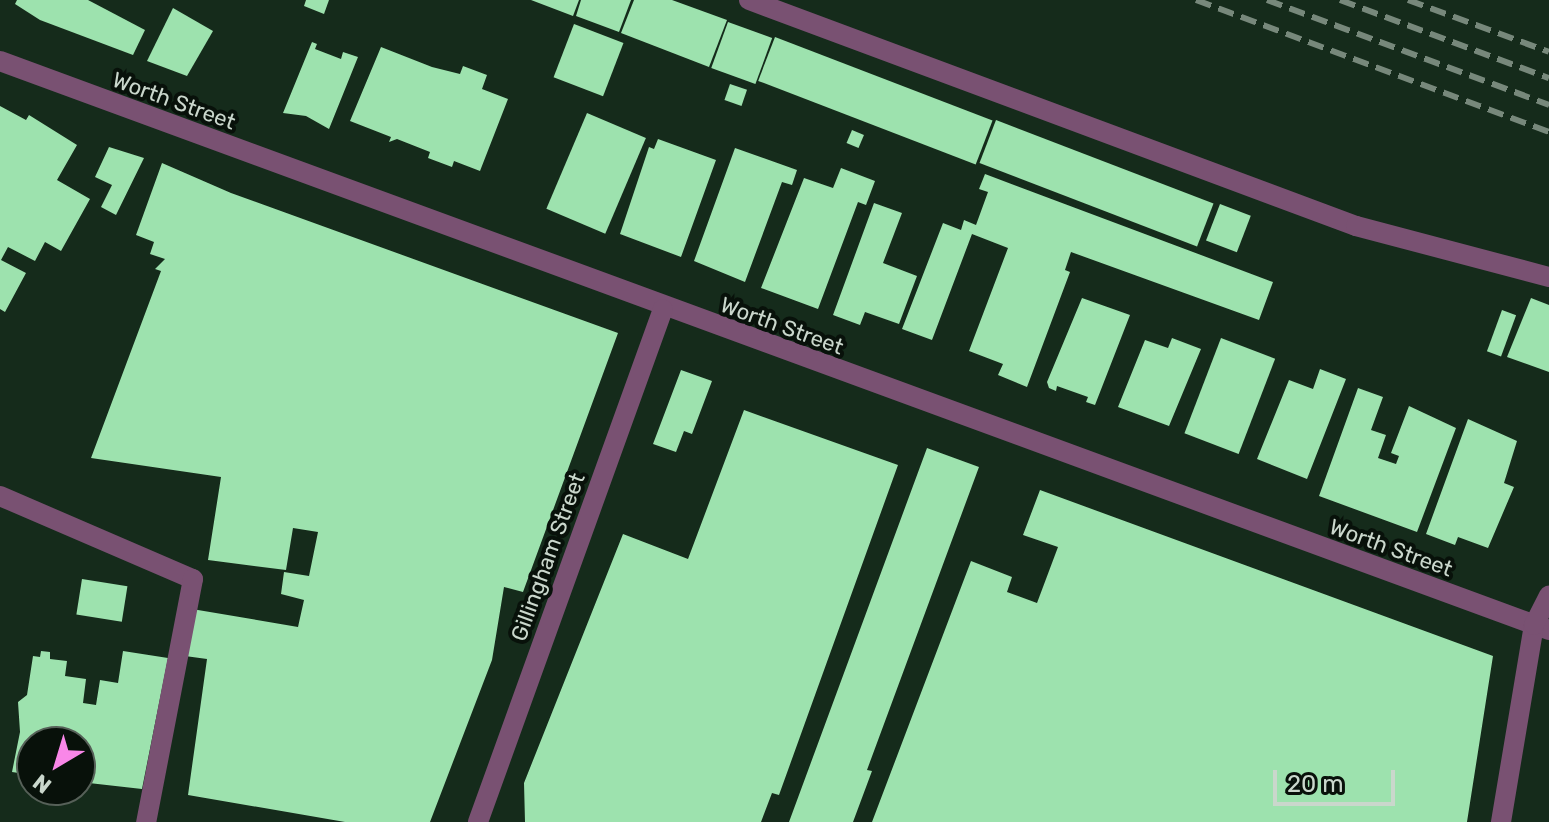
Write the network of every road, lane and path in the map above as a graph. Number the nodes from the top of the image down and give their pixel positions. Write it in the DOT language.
graph roads {
  1 [pos="749,0"];
  2 [pos="0,61"];
  3 [pos="1549,277"];
  4 [pos="663,309"];
  5 [pos="0,496"];
  6 [pos="1549,596"];
  7 [pos="1542,628"];
  8 [pos="146,822"];
  9 [pos="478,822"];
  10 [pos="1501,822"];
  1 -- 3 [label="street"];
  2 -- 4 [label="street, Worth Street"];
  4 -- 7 [label="street, Worth Street"];
  4 -- 9 [label="street, Gillingham Street"];
  5 -- 8 [label="street"];
  6 -- 7 [label="street"];
  7 -- 10 [label="street"];
}
